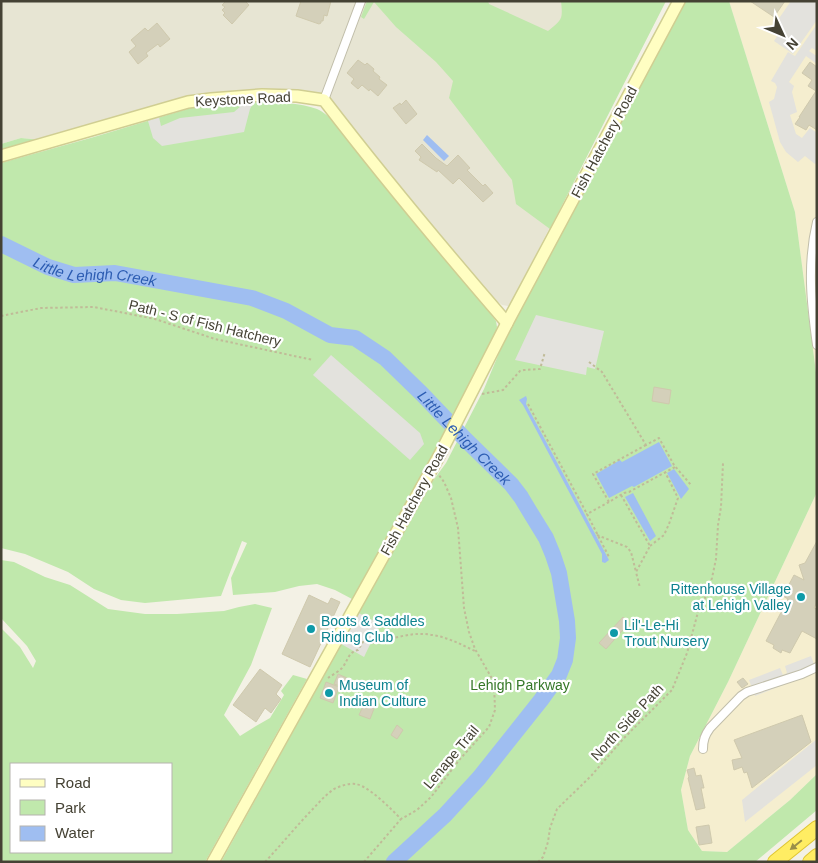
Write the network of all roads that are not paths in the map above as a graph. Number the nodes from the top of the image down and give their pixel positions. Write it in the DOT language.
graph roads {
  1 [pos="361,1"];
  2 [pos="679,1"];
  3 [pos="324,100"];
  4 [pos="1,156"];
  5 [pos="817,222"];
  6 [pos="507,323"];
  7 [pos="817,345"];
  8 [pos="817,667"];
  9 [pos="703,748"];
  10 [pos="817,828"];
  11 [pos="817,856"];
  12 [pos="212,862"];
  13 [pos="775,862"];
  14 [pos="810,862"];
  1 -- 3 [label="street"];
  2 -- 6 [label="street, Fish Hatchery Road"];
  3 -- 4 [label="street, Keystone Road"];
  3 -- 6 [label="street"];
  5 -- 7 [label="street"];
  6 -- 12 [label="street, Fish Hatchery Road"];
  8 -- 9 [label="street"];
  10 -- 13 [label="highway, one-way"];
  11 -- 14 [label="highway"];
}
